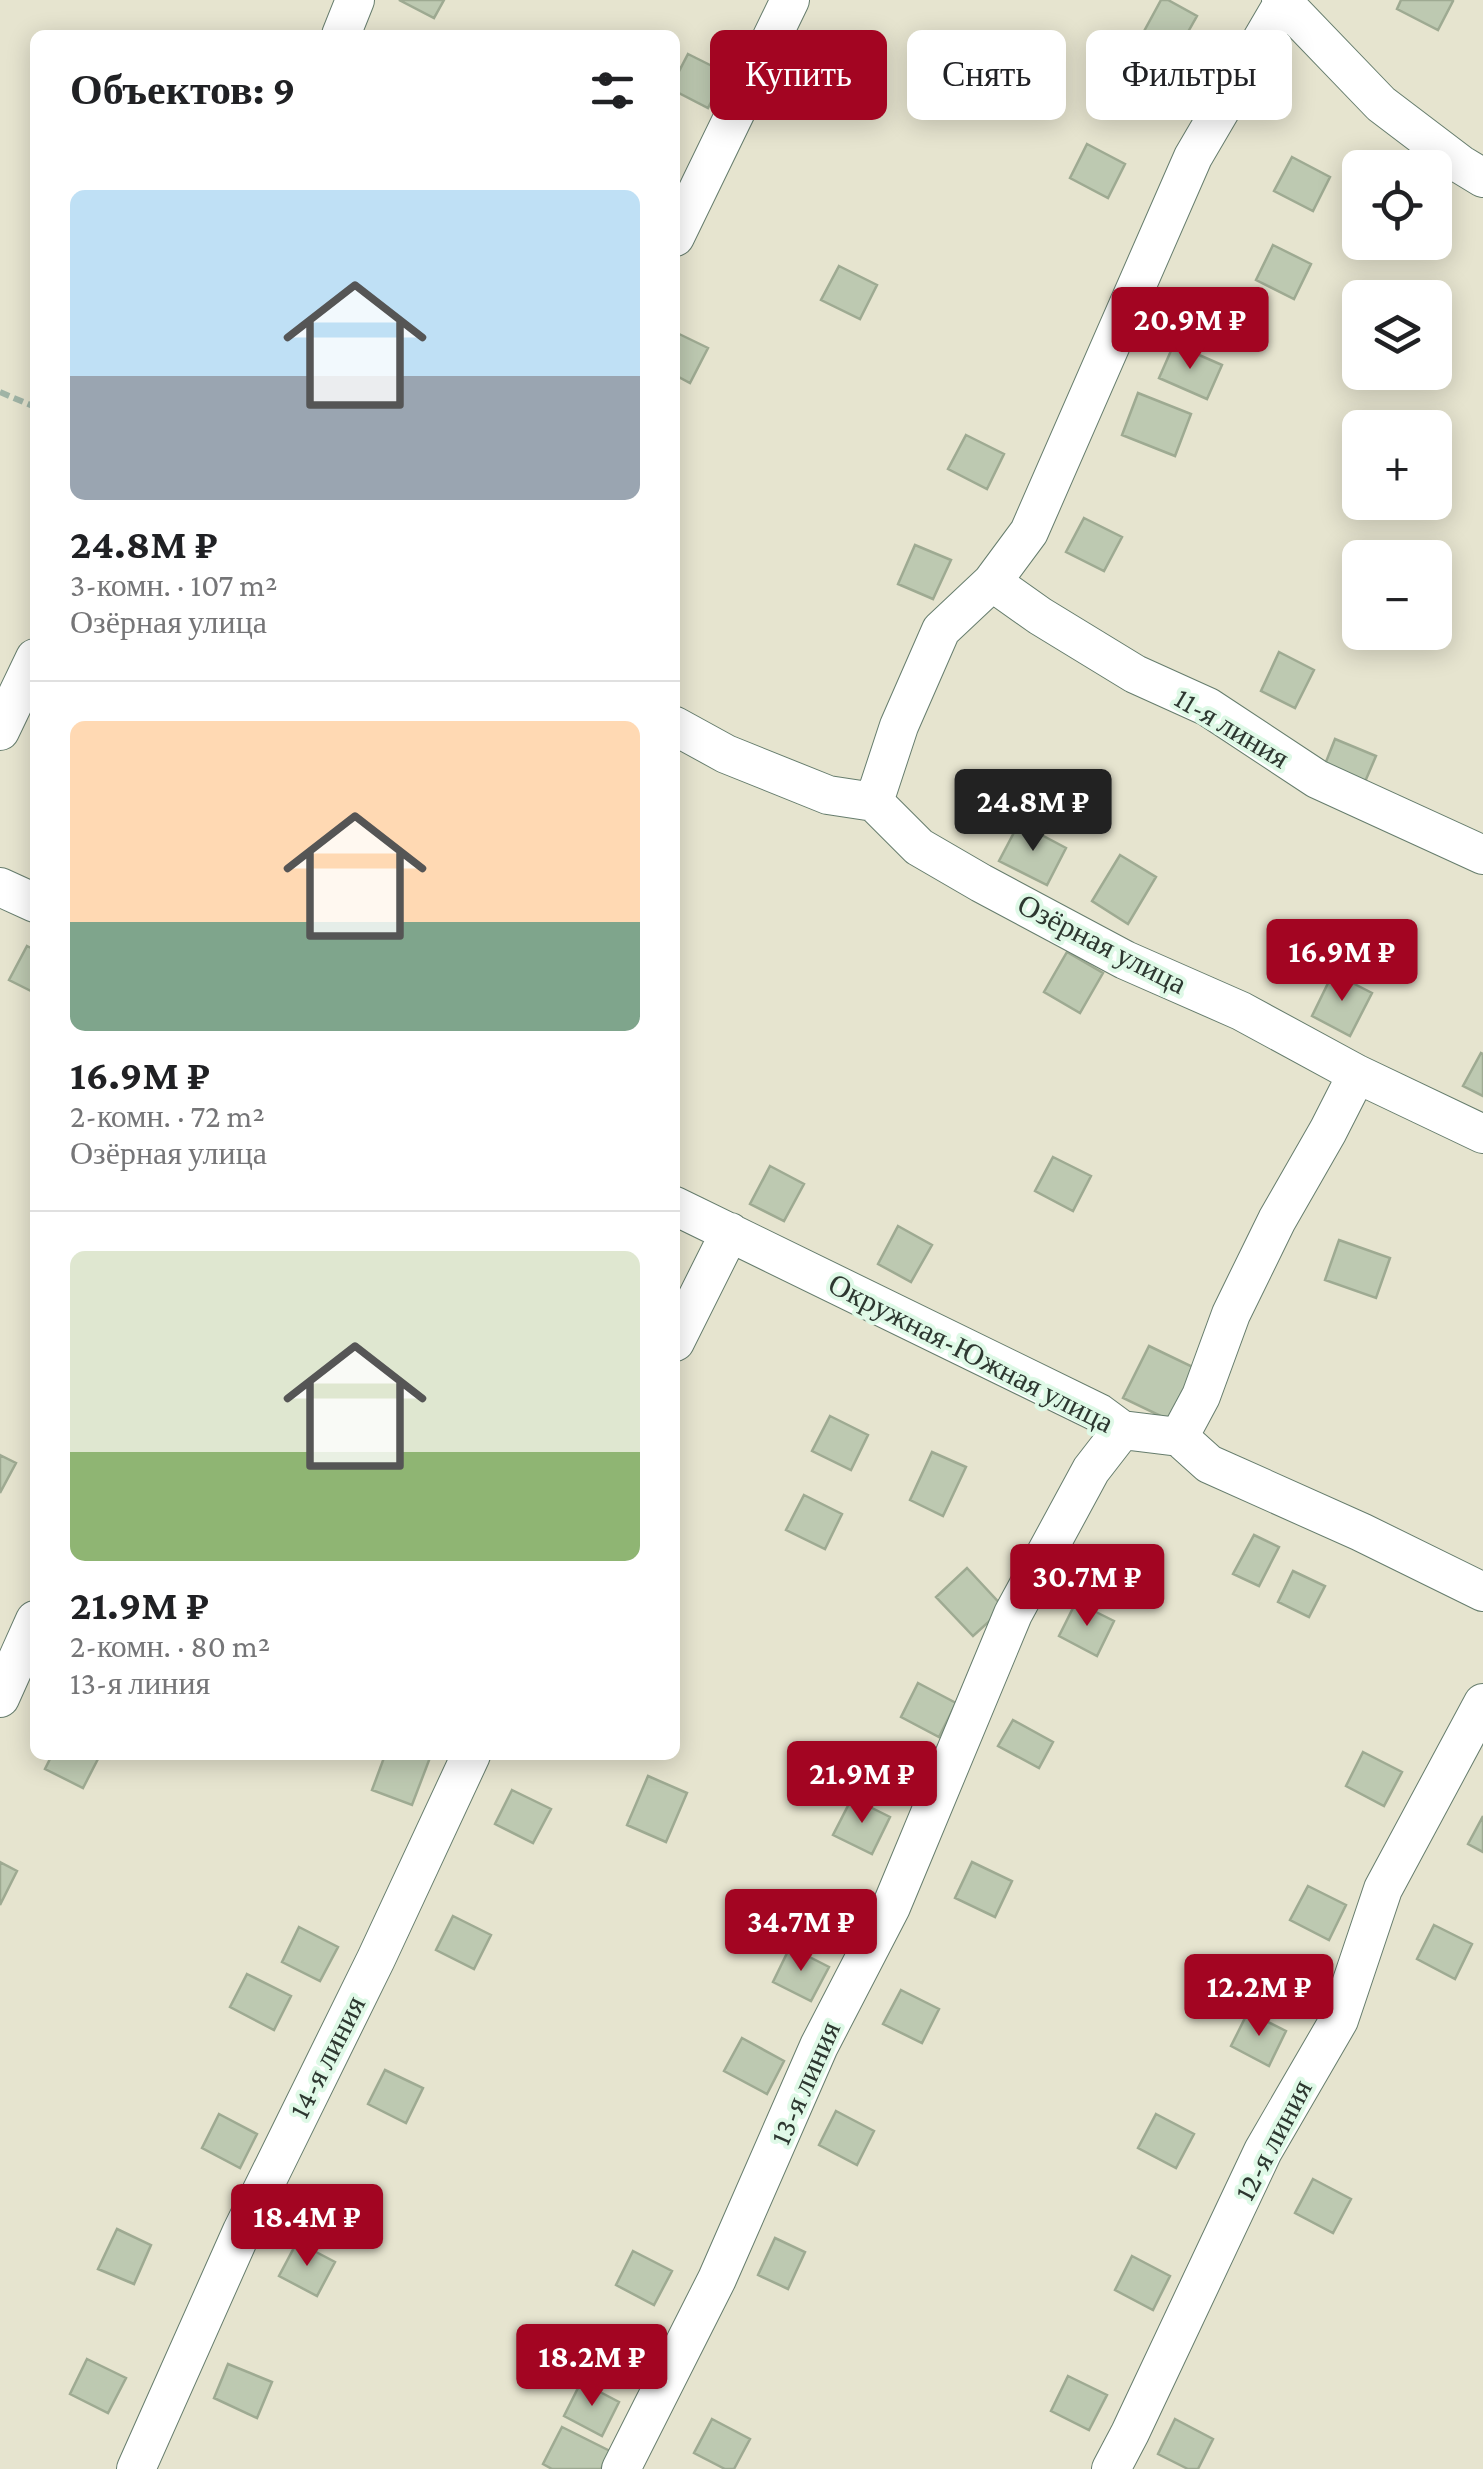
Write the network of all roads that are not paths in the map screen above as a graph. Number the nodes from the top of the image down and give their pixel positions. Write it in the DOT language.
graph roads {
  1 [pos="355,0"];
  2 [pos="790,0"];
  3 [pos="1284,1"];
  4 [pos="343,30"];
  5 [pos="1483,178"];
  6 [pos="680,227"];
  7 [pos="992,582"];
  8 [pos="30,668"];
  9 [pos="680,729"];
  10 [pos="0,731"];
  11 [pos="874,802"];
  12 [pos="1483,855"];
  13 [pos="0,887"];
  14 [pos="30,901"];
  15 [pos="1357,1074"];
  16 [pos="1483,1134"];
  17 [pos="680,1208"];
  18 [pos="730,1232"];
  19 [pos="680,1332"];
  20 [pos="1122,1430"];
  21 [pos="1179,1437"];
  22 [pos="1483,1592"];
  23 [pos="30,1631"];
  24 [pos="0,1698"];
  25 [pos="1483,1703"];
  26 [pos="469,1760"];
  27 [pos="136,2469"];
  28 [pos="621,2469"];
  29 [pos="1110,2469"];
  1 -- 4 [label="street"];
  2 -- 6 [label="street"];
  3 -- 5 [label="street"];
  3 -- 7 [label="street"];
  7 -- 11 [label="street"];
  7 -- 12 [label="street, 11-я линия"];
  8 -- 10 [label="street"];
  9 -- 11 [label="street"];
  11 -- 15 [label="street, Озёрная улица"];
  13 -- 14 [label="street"];
  15 -- 16 [label="street, Озёрная улица"];
  15 -- 21 [label="street"];
  17 -- 18 [label="street, Окружная-Южная улица"];
  18 -- 19 [label="street"];
  18 -- 20 [label="street, Окружная-Южная улица"];
  20 -- 21 [label="street, Окружная-Южная улица"];
  20 -- 28 [label="street, 13-я линия"];
  21 -- 22 [label="street"];
  23 -- 24 [label="street"];
  25 -- 29 [label="street, 12-я линия"];
  26 -- 27 [label="street, 14-я линия"];
}
